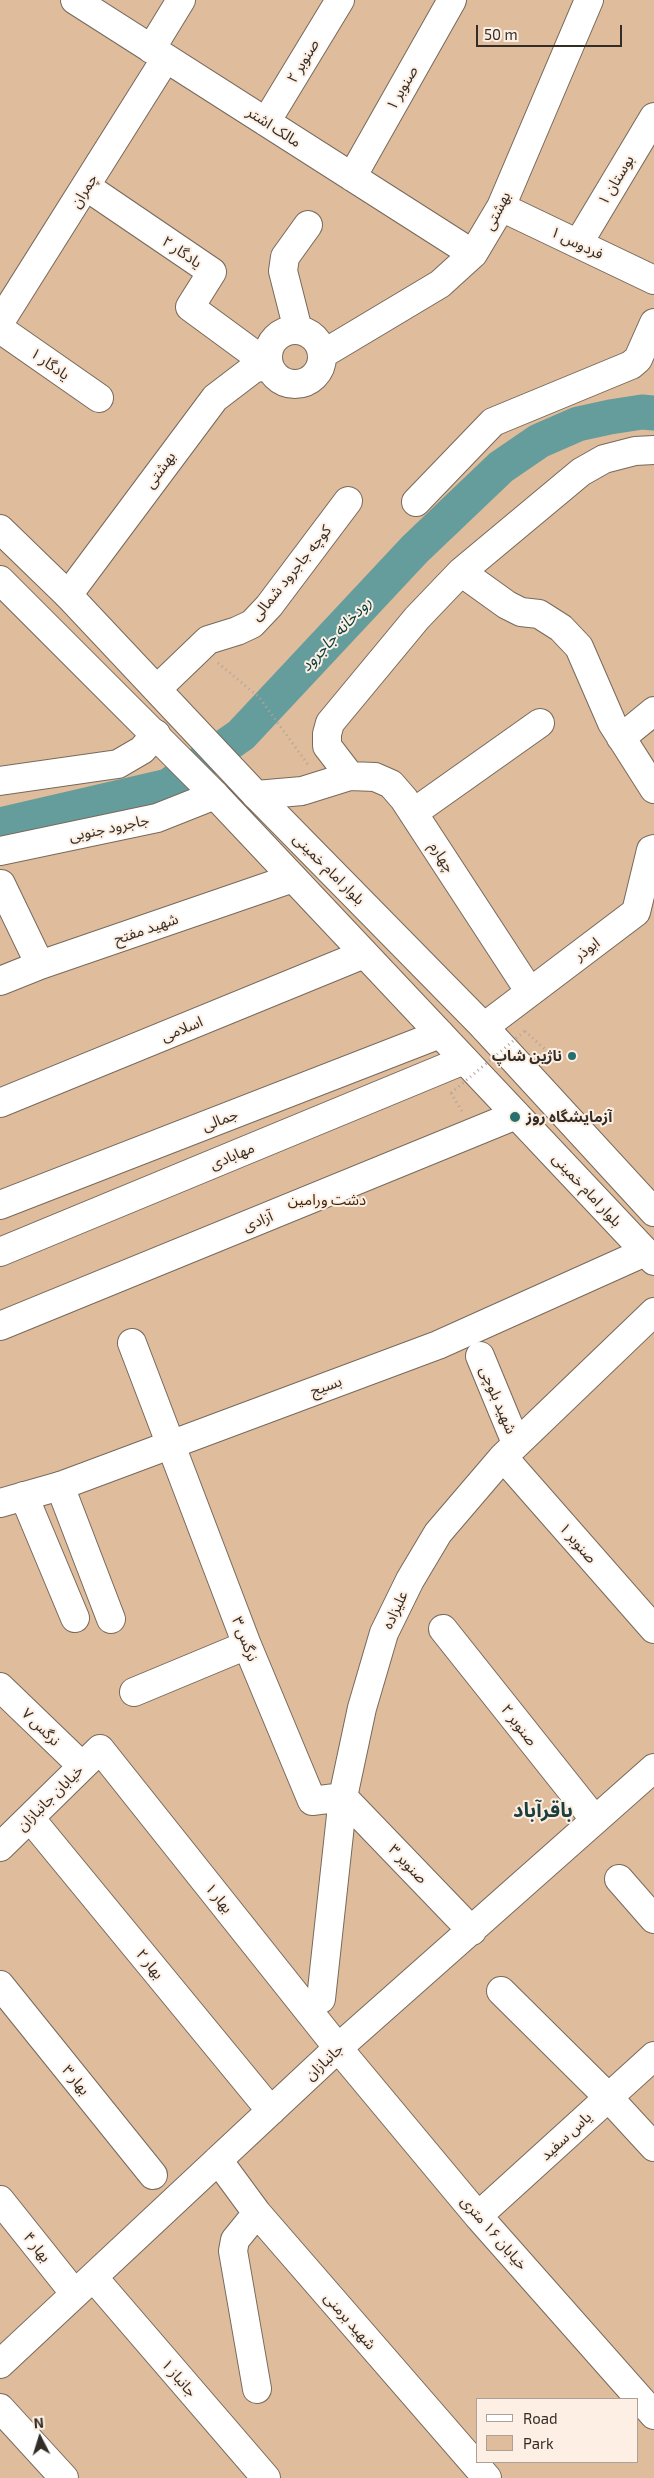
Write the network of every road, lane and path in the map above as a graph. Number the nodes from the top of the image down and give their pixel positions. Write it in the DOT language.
graph roads {
  1 [pos="75,0"];
  2 [pos="181,0"];
  3 [pos="339,0"];
  4 [pos="452,0"];
  5 [pos="589,0"];
  6 [pos="159,54"];
  7 [pos="654,117"];
  8 [pos="266,122"];
  9 [pos="352,177"];
  10 [pos="87,187"];
  11 [pos="501,206"];
  12 [pos="308,225"];
  13 [pos="578,244"];
  14 [pos="473,254"];
  15 [pos="654,280"];
  16 [pos="0,322"];
  17 [pos="654,323"];
  18 [pos="0,330"];
  19 [pos="298,330"];
  20 [pos="323,354"];
  21 [pos="269,366"];
  22 [pos="99,398"];
  23 [pos="654,450"];
  24 [pos="348,501"];
  25 [pos="416,502"];
  26 [pos="0,529"];
  27 [pos="461,572"];
  28 [pos="0,580"];
  29 [pos="68,595"];
  30 [pos="199,648"];
  31 [pos="157,689"];
  32 [pos="654,711"];
  33 [pos="540,723"];
  34 [pos="156,734"];
  35 [pos="622,738"];
  36 [pos="350,776"];
  37 [pos="0,781"];
  38 [pos="322,786"];
  39 [pos="654,789"];
  40 [pos="256,794"];
  41 [pos="221,802"];
  42 [pos="413,813"];
  43 [pos="654,848"];
  44 [pos="0,851"];
  45 [pos="293,878"];
  46 [pos="1,884"];
  47 [pos="364,954"];
  48 [pos="40,965"];
  49 [pos="0,982"];
  50 [pos="530,992"];
  51 [pos="484,1027"];
  52 [pos="440,1034"];
  53 [pos="551,1055"];
  54 [pos="464,1060"];
  55 [pos="0,1103"];
  56 [pos="516,1115"];
  57 [pos="466,1117"];
  58 [pos="0,1205"];
  59 [pos="654,1212"];
  60 [pos="0,1252"];
  61 [pos="650,1256"];
  62 [pos="654,1312"];
  63 [pos="0,1326"];
  64 [pos="132,1343"];
  65 [pos="480,1356"];
  66 [pos="171,1445"];
  67 [pos="509,1450"];
  68 [pos="60,1486"];
  69 [pos="12,1500"];
  70 [pos="75,1618"];
  71 [pos="111,1619"];
  72 [pos="654,1628"];
  73 [pos="443,1629"];
  74 [pos="247,1645"];
  75 [pos="0,1687"];
  76 [pos="134,1692"];
  77 [pos="91,1757"];
  78 [pos="654,1768"];
  79 [pos="343,1797"];
  80 [pos="30,1818"];
  81 [pos="595,1820"];
  82 [pos="0,1847"];
  83 [pos="619,1879"];
  84 [pos="654,1918"];
  85 [pos="472,1930"];
  86 [pos="0,1986"];
  87 [pos="501,1991"];
  88 [pos="321,1999"];
  89 [pos="338,2048"];
  90 [pos="654,2056"];
  91 [pos="608,2097"];
  92 [pos="270,2111"];
  93 [pos="654,2147"];
  94 [pos="218,2160"];
  95 [pos="153,2175"];
  96 [pos="0,2200"];
  97 [pos="257,2213"];
  98 [pos="478,2216"];
  99 [pos="84,2286"];
  100 [pos="0,2364"];
  101 [pos="257,2389"];
  102 [pos="639,2398"];
  103 [pos="639,2398"];
  104 [pos="0,2408"];
  105 [pos="654,2415"];
  106 [pos="64,2478"];
  107 [pos="266,2478"];
  108 [pos="487,2478"];
  1 -- 6 [label="street, مالک اشتر"];
  2 -- 6 [label="street"];
  3 -- 8 [label="street, صنوبر ۲"];
  4 -- 9 [label="street, صنوبر ۱"];
  5 -- 11 [label="street, بهشتی"];
  6 -- 8 [label="street, مالک اشتر"];
  6 -- 10 [label="street, چمران"];
  7 -- 13 [label="street, بوستان ۱"];
  8 -- 9 [label="street, مالک اشتر"];
  9 -- 14 [label="street, مالک اشتر"];
  10 -- 16 [label="street, چمران"];
  10 -- 21 [label="street, یادگار ۲"];
  11 -- 13 [label="street, فردوس ۱"];
  11 -- 14 [label="street, بهشتی"];
  12 -- 19 [label="street"];
  13 -- 15 [label="street, فردوس ۱"];
  14 -- 20 [label="street, بهشتی"];
  17 -- 25 [label="street"];
  18 -- 22 [label="street, یادگار ۱"];
  19 -- 20 [label="street"];
  19 -- 21 [label="street"];
  20 -- 21 [label="street"];
  21 -- 29 [label="street, بهشتی"];
  23 -- 27 [label="street"];
  24 -- 30 [label="street, کوچه جاجرود شمالی"];
  26 -- 29 [label="street, بلوار امام خمینی"];
  27 -- 35 [label="street"];
  27 -- 36 [label="street"];
  28 -- 34 [label="street, بلوار امام خمینی"];
  29 -- 31 [label="street, بلوار امام خمینی"];
  30 -- 31 [label="street, کوچه جاجرود شمالی"];
  30 -- 38 [label="path"];
  31 -- 40 [label="street, بلوار امام خمینی"];
  32 -- 35 [label="street"];
  33 -- 42 [label="street"];
  34 -- 37 [label="street"];
  34 -- 41 [label="street, بلوار امام خمینی"];
  35 -- 39 [label="street"];
  36 -- 38 [label="street, چهارم"];
  36 -- 42 [label="street, چهارم"];
  38 -- 40 [label="street, چهارم"];
  40 -- 51 [label="street, بلوار امام خمینی"];
  41 -- 44 [label="street, جاجرود جنوبی"];
  41 -- 45 [label="street, بلوار امام خمینی"];
  42 -- 50 [label="street, چهارم"];
  43 -- 50 [label="street, ابوذر"];
  45 -- 47 [label="street, بلوار امام خمینی"];
  45 -- 48 [label="street, شهید مفتح"];
  46 -- 48 [label="street"];
  47 -- 52 [label="street, بلوار امام خمینی"];
  47 -- 55 [label="street, اسلامی"];
  48 -- 49 [label="street, شهید مفتح"];
  50 -- 51 [label="street, ابوذر"];
  51 -- 59 [label="street, بلوار امام خمینی"];
  52 -- 54 [label="street, بلوار امام خمینی"];
  52 -- 58 [label="street, جمالی"];
  53 -- 57 [label="path, bridge"];
  54 -- 56 [label="street, بلوار امام خمینی"];
  54 -- 60 [label="street, مهابادی"];
  56 -- 61 [label="street, بلوار امام خمینی"];
  56 -- 63 [label="street, آزادی"];
  61 -- 66 [label="street, بسیج"];
  62 -- 67 [label="street, علیزاده"];
  64 -- 66 [label="street, نرگس ۳"];
  65 -- 67 [label="street, شهید بلوچی"];
  66 -- 68 [label="street, بسیج"];
  66 -- 74 [label="street, نرگس ۳"];
  67 -- 72 [label="street, صنوبر ۱"];
  67 -- 79 [label="street, علیزاده"];
  68 -- 69 [label="street, بسیج"];
  68 -- 71 [label="street"];
  69 -- 70 [label="street"];
  73 -- 81 [label="street, صنوبر ۲"];
  74 -- 76 [label="street"];
  74 -- 79 [label="street, نرگس ۳"];
  75 -- 77 [label="street, نرگس ۷"];
  77 -- 80 [label="street, خیابان جانبازان"];
  77 -- 89 [label="street, بهار ۱"];
  78 -- 81 [label="street, جانبازان"];
  79 -- 85 [label="street, صنوبر ۳"];
  79 -- 88 [label="street, علیزاده"];
  80 -- 82 [label="street, خیابان جانبازان"];
  80 -- 92 [label="street, بهار ۲"];
  81 -- 85 [label="street, جانبازان"];
  83 -- 84 [label="street"];
  85 -- 89 [label="street, جانبازان"];
  86 -- 95 [label="street, بهار ۳"];
  87 -- 91 [label="street"];
  89 -- 92 [label="street, جانبازان"];
  89 -- 98 [label="street, خیابان ۱۶ متری"];
  90 -- 91 [label="street, یاس سفید"];
  91 -- 93 [label="street"];
  91 -- 98 [label="street, یاس سفید"];
  92 -- 94 [label="street, جانبازان"];
  94 -- 97 [label="street, شهید برمنی"];
  94 -- 99 [label="street, جانبازان"];
  96 -- 99 [label="street, بهار ۴"];
  97 -- 101 [label="street"];
  97 -- 108 [label="street, شهید برمنی"];
  98 -- 103 [label="street, خیابان ۱۶ متری"];
  99 -- 100 [label="street, جانبازان"];
  99 -- 107 [label="street, جانباز ۱"];
  102 -- 105 [label="street, خیابان ۱۶ متری"];
  104 -- 106 [label="street"];
}
